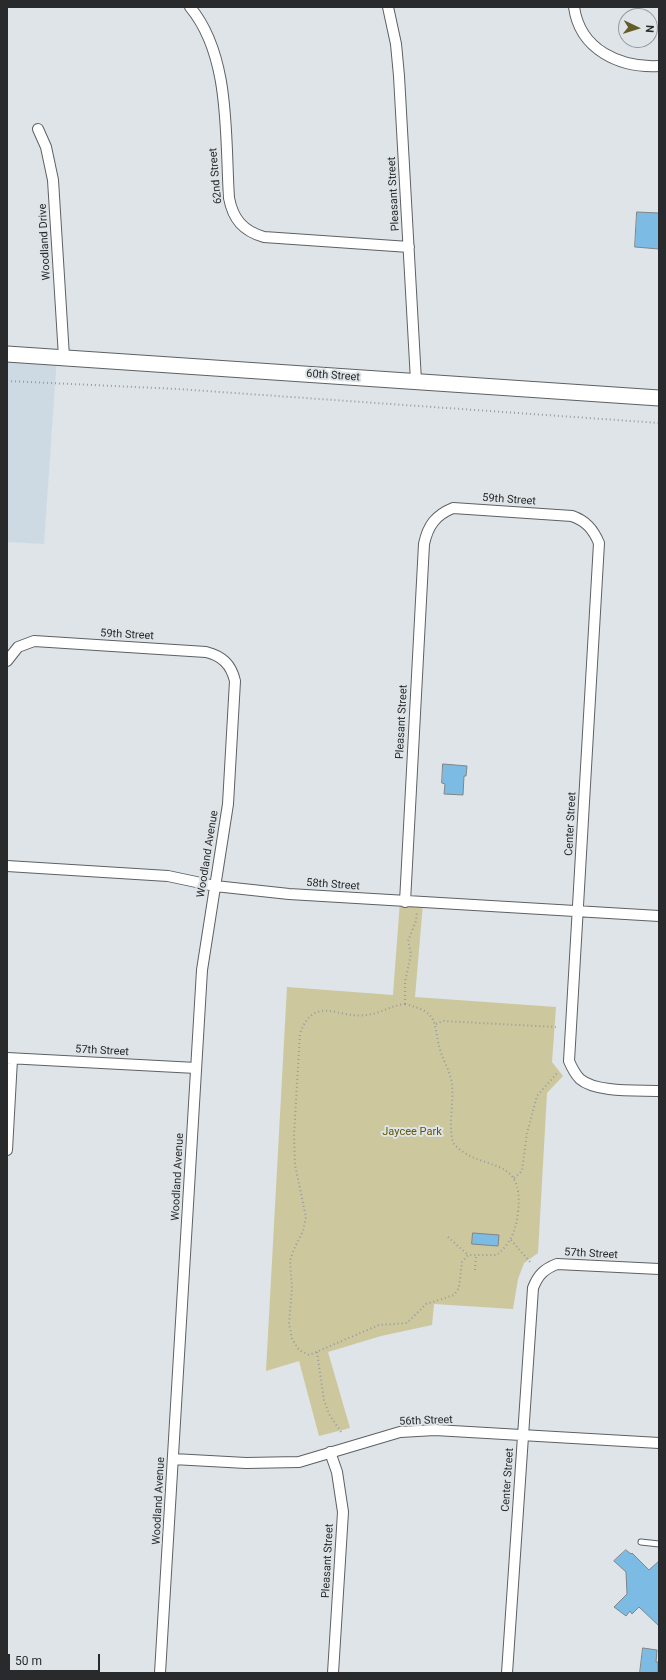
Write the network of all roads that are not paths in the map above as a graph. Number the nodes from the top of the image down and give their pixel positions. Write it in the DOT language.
graph roads {
  1 [pos="190,7"];
  2 [pos="388,7"];
  3 [pos="574,7"];
  4 [pos="659,66"];
  5 [pos="38,129"];
  6 [pos="409,246"];
  7 [pos="7,354"];
  8 [pos="64,357"];
  9 [pos="416,381"];
  10 [pos="659,398"];
  11 [pos="598,543"];
  12 [pos="424,544"];
  13 [pos="7,661"];
  14 [pos="235,684"];
  15 [pos="7,866"];
  16 [pos="215,886"];
  17 [pos="405,902"];
  18 [pos="578,912"];
  19 [pos="659,916"];
  20 [pos="10,1058"];
  21 [pos="196,1068"];
  22 [pos="659,1091"];
  23 [pos="7,1150"];
  24 [pos="659,1269"];
  25 [pos="533,1288"];
  26 [pos="523,1436"];
  27 [pos="659,1443"];
  28 [pos="330,1452"];
  29 [pos="173,1459"];
  30 [pos="641,1542"];
  31 [pos="659,1544"];
  32 [pos="160,1673"];
  33 [pos="333,1673"];
  34 [pos="507,1673"];
  1 -- 6 [label="street, 62nd Street"];
  2 -- 6 [label="street, Pleasant Street"];
  3 -- 4 [label="street"];
  5 -- 8 [label="street, Woodland Drive"];
  6 -- 9 [label="street, Pleasant Street"];
  7 -- 8 [label="main road, 60th Street"];
  8 -- 9 [label="main road, 60th Street"];
  9 -- 10 [label="main road, 60th Street"];
  11 -- 12 [label="street, 59th Street"];
  11 -- 18 [label="street, Center Street"];
  12 -- 17 [label="street, Pleasant Street"];
  13 -- 14 [label="street, 59th Street"];
  14 -- 16 [label="street, Woodland Avenue"];
  15 -- 16 [label="street, 58th Street"];
  16 -- 17 [label="street, 58th Street"];
  16 -- 21 [label="street, Woodland Avenue"];
  17 -- 18 [label="street, 58th Street"];
  18 -- 19 [label="street, 58th Street"];
  18 -- 22 [label="street, Center Street"];
  20 -- 21 [label="street, 57th Street"];
  20 -- 23 [label="street"];
  21 -- 29 [label="street, Woodland Avenue"];
  24 -- 25 [label="street, 57th Street"];
  25 -- 26 [label="street, Center Street"];
  26 -- 27 [label="street, 56th Street"];
  26 -- 28 [label="street, 56th Street"];
  26 -- 34 [label="street, Center Street"];
  28 -- 29 [label="street, 56th Street"];
  28 -- 33 [label="street, Pleasant Street"];
  29 -- 32 [label="street, Woodland Avenue"];
  30 -- 31 [label="lane"];
}
